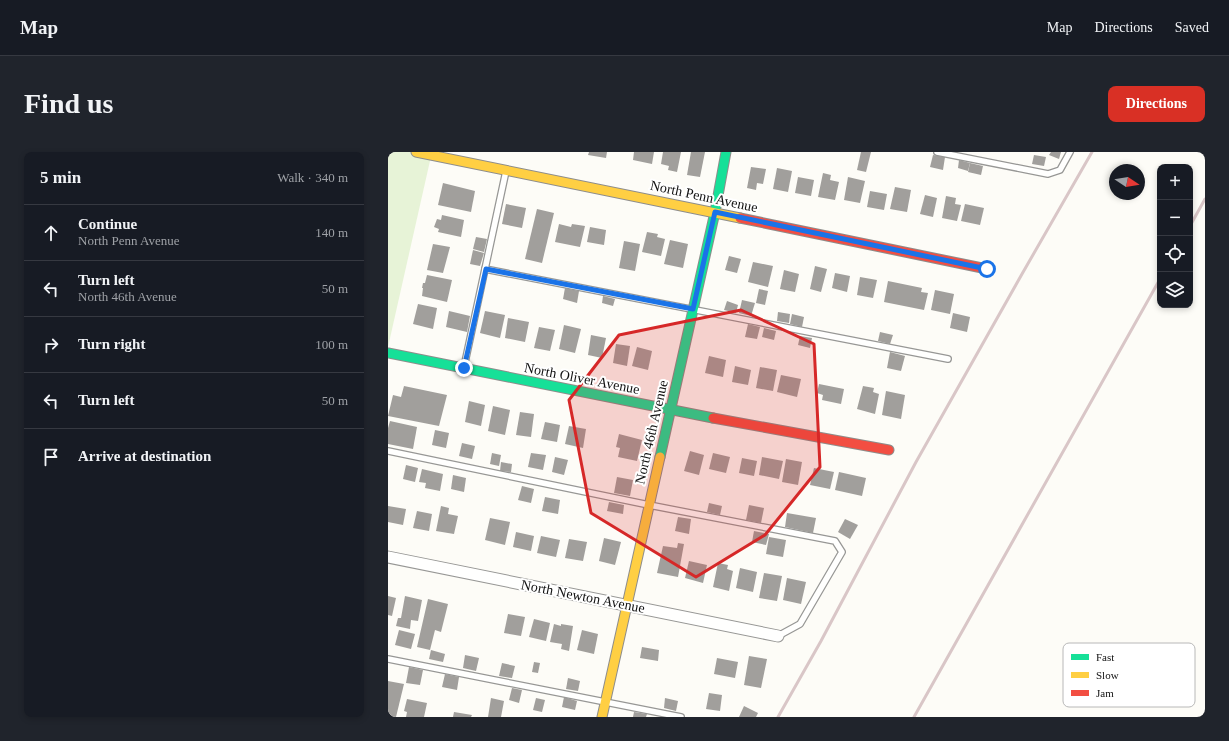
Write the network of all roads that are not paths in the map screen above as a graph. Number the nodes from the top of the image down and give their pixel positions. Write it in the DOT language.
graph roads {
  1 [pos="416,152"];
  2 [pos="726,152"];
  3 [pos="937,152"];
  4 [pos="1070,152"];
  5 [pos="506,170"];
  6 [pos="715,212"];
  7 [pos="486,269"];
  8 [pos="987,269"];
  9 [pos="693,309"];
  10 [pos="388,353"];
  11 [pos="948,359"];
  12 [pos="464,368"];
  13 [pos="670,410"];
  14 [pos="889,450"];
  15 [pos="388,451"];
  16 [pos="649,505"];
  17 [pos="388,557"];
  18 [pos="626,604"];
  19 [pos="778,636"];
  20 [pos="388,659"];
  21 [pos="606,702"];
  22 [pos="602,717"];
  23 [pos="681,717"];
  1 -- 5 [label="street, North Penn Avenue"];
  2 -- 6 [label="street, North 46th Avenue"];
  3 -- 4 [label="lane"];
  5 -- 6 [label="street, North Penn Avenue"];
  5 -- 7 [label="lane"];
  6 -- 8 [label="street, North Penn Avenue"];
  6 -- 9 [label="street, North 46th Avenue"];
  7 -- 9 [label="lane"];
  7 -- 12 [label="lane"];
  9 -- 11 [label="lane"];
  9 -- 13 [label="street, North 46th Avenue"];
  10 -- 12 [label="street, North Oliver Avenue"];
  12 -- 13 [label="street, North Oliver Avenue"];
  13 -- 14 [label="street, North Oliver Avenue"];
  13 -- 16 [label="street, North 46th Avenue"];
  15 -- 16 [label="lane"];
  16 -- 18 [label="street, North 46th Avenue"];
  16 -- 19 [label="lane"];
  17 -- 18 [label="street, North Newton Avenue"];
  18 -- 19 [label="street, North Newton Avenue"];
  18 -- 21 [label="street, North 46th Avenue"];
  20 -- 21 [label="lane"];
  21 -- 22 [label="street, North 46th Avenue"];
  21 -- 23 [label="lane"];
}
